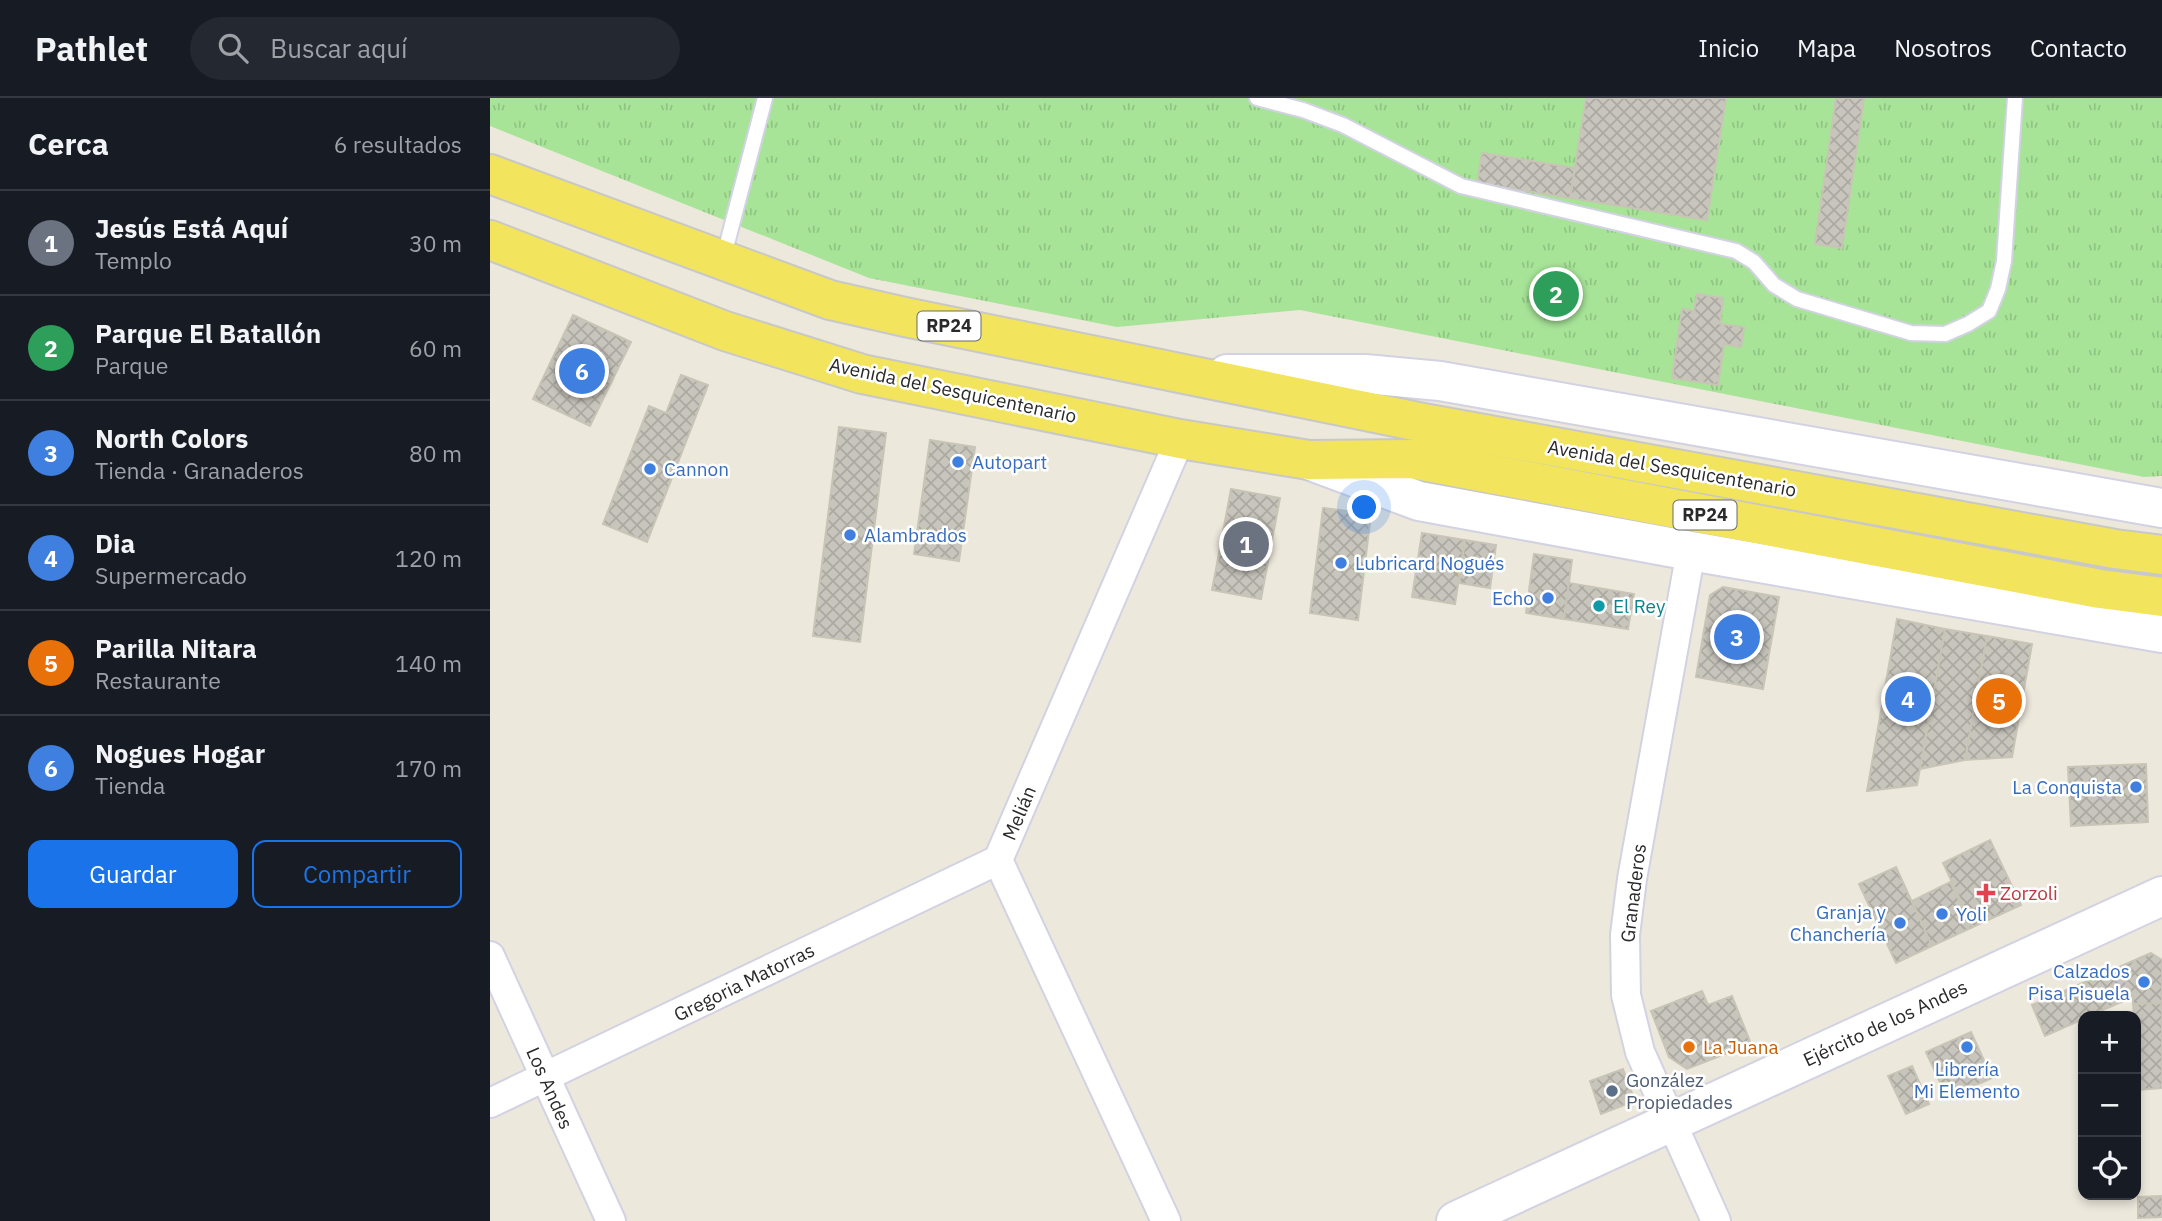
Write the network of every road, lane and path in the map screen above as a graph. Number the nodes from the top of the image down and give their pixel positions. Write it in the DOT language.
graph roads {
  1 [pos="765,98"];
  2 [pos="1258,98"];
  3 [pos="2015,98"];
  4 [pos="490,174"];
  5 [pos="490,240"];
  6 [pos="723,261"];
  7 [pos="1183,374"];
  8 [pos="1180,439"];
  9 [pos="1309,460"];
  10 [pos="2162,508"];
  11 [pos="1691,551"];
  12 [pos="2162,555"];
  13 [pos="2162,597"];
  14 [pos="2162,633"];
  15 [pos="998,860"];
  16 [pos="2162,896"];
  17 [pos="490,956"];
  18 [pos="546,1078"];
  19 [pos="490,1103"];
  20 [pos="1670,1122"];
  21 [pos="611,1221"];
  22 [pos="1166,1221"];
  23 [pos="1456,1221"];
  24 [pos="1716,1221"];
  1 -- 6 [label="lane"];
  2 -- 3 [label="lane"];
  4 -- 6 [label="main road, Avenida del Sesquicentenario / RP24"];
  5 -- 8 [label="main road, Avenida del Sesquicentenario / RP24"];
  6 -- 7 [label="main road, Avenida del Sesquicentenario / RP24"];
  7 -- 10 [label="street, Avenida del Sesquicentenario"];
  7 -- 12 [label="main road, Avenida del Sesquicentenario / RP24"];
  8 -- 9 [label="main road, Avenida del Sesquicentenario / RP24"];
  8 -- 15 [label="street, Melián"];
  9 -- 11 [label="street, Avenida del Sesquicentenario"];
  9 -- 13 [label="main road, Avenida del Sesquicentenario / RP24"];
  11 -- 14 [label="street, Avenida del Sesquicentenario"];
  11 -- 20 [label="street, Granaderos"];
  15 -- 18 [label="street, Gregoria Matorras"];
  15 -- 22 [label="street, Melián"];
  16 -- 20 [label="street, Ejército de los Andes"];
  17 -- 18 [label="street, Los Andes"];
  18 -- 19 [label="street, Gregoria Matorras"];
  18 -- 21 [label="street, Los Andes"];
  20 -- 23 [label="street, Ejército de los Andes"];
  20 -- 24 [label="street, Granaderos"];
}
